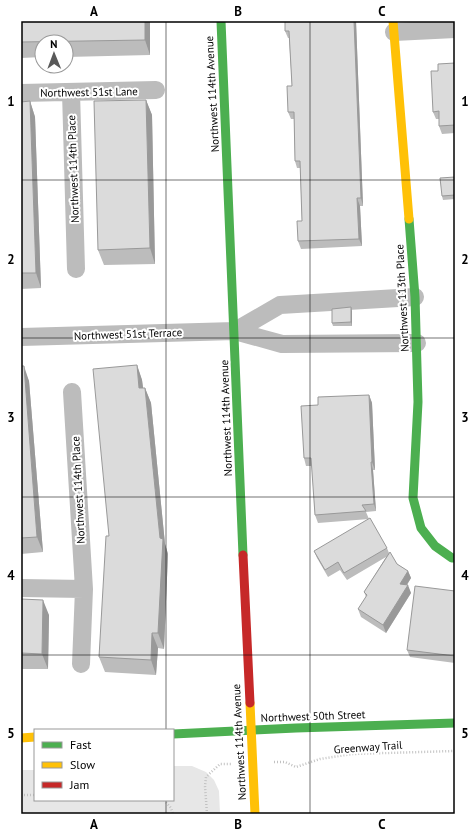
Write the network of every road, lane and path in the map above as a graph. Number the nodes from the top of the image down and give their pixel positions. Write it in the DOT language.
graph roads {
  1 [pos="221,21"];
  2 [pos="394,26"];
  3 [pos="455,30"];
  4 [pos="156,90"];
  5 [pos="71,92"];
  6 [pos="21,93"];
  7 [pos="76,269"];
  8 [pos="415,297"];
  9 [pos="235,331"];
  10 [pos="21,337"];
  11 [pos="417,343"];
  12 [pos="72,392"];
  13 [pos="454,558"];
  14 [pos="21,588"];
  15 [pos="84,589"];
  16 [pos="81,664"];
  17 [pos="455,723"];
  18 [pos="251,731"];
  19 [pos="174,734"];
  20 [pos="34,737"];
  21 [pos="21,738"];
  22 [pos="455,751"];
  23 [pos="285,762"];
  24 [pos="220,764"];
  25 [pos="21,795"];
  26 [pos="34,795"];
  27 [pos="165,801"];
  28 [pos="173,814"];
  29 [pos="207,814"];
  30 [pos="255,814"];
  1 -- 9 [label="street, Northwest 114th Avenue"];
  2 -- 3 [label="street"];
  2 -- 8 [label="street, Northwest 113th Place"];
  4 -- 5 [label="street, Northwest 51st Lane"];
  5 -- 6 [label="street, Northwest 51st Lane"];
  5 -- 7 [label="street, Northwest 114th Place"];
  8 -- 9 [label="street, Northwest 51st Terrace"];
  8 -- 11 [label="street, Northwest 113th Place"];
  9 -- 10 [label="street, Northwest 51st Terrace"];
  9 -- 11 [label="street, Northwest 51st Terrace"];
  9 -- 18 [label="street, Northwest 114th Avenue"];
  11 -- 13 [label="street, Northwest 113th Place"];
  12 -- 15 [label="street, Northwest 114th Place"];
  14 -- 15 [label="street"];
  15 -- 16 [label="street, Northwest 114th Place"];
  17 -- 18 [label="street, Northwest 50th Street"];
  18 -- 19 [label="street, Northwest 50th Street"];
  18 -- 30 [label="street, Northwest 114th Avenue"];
  20 -- 21 [label="street"];
  22 -- 23 [label="path, Greenway Trail"];
  24 -- 29 [label="path"];
  25 -- 26 [label="path"];
  27 -- 28 [label="path"];
}
